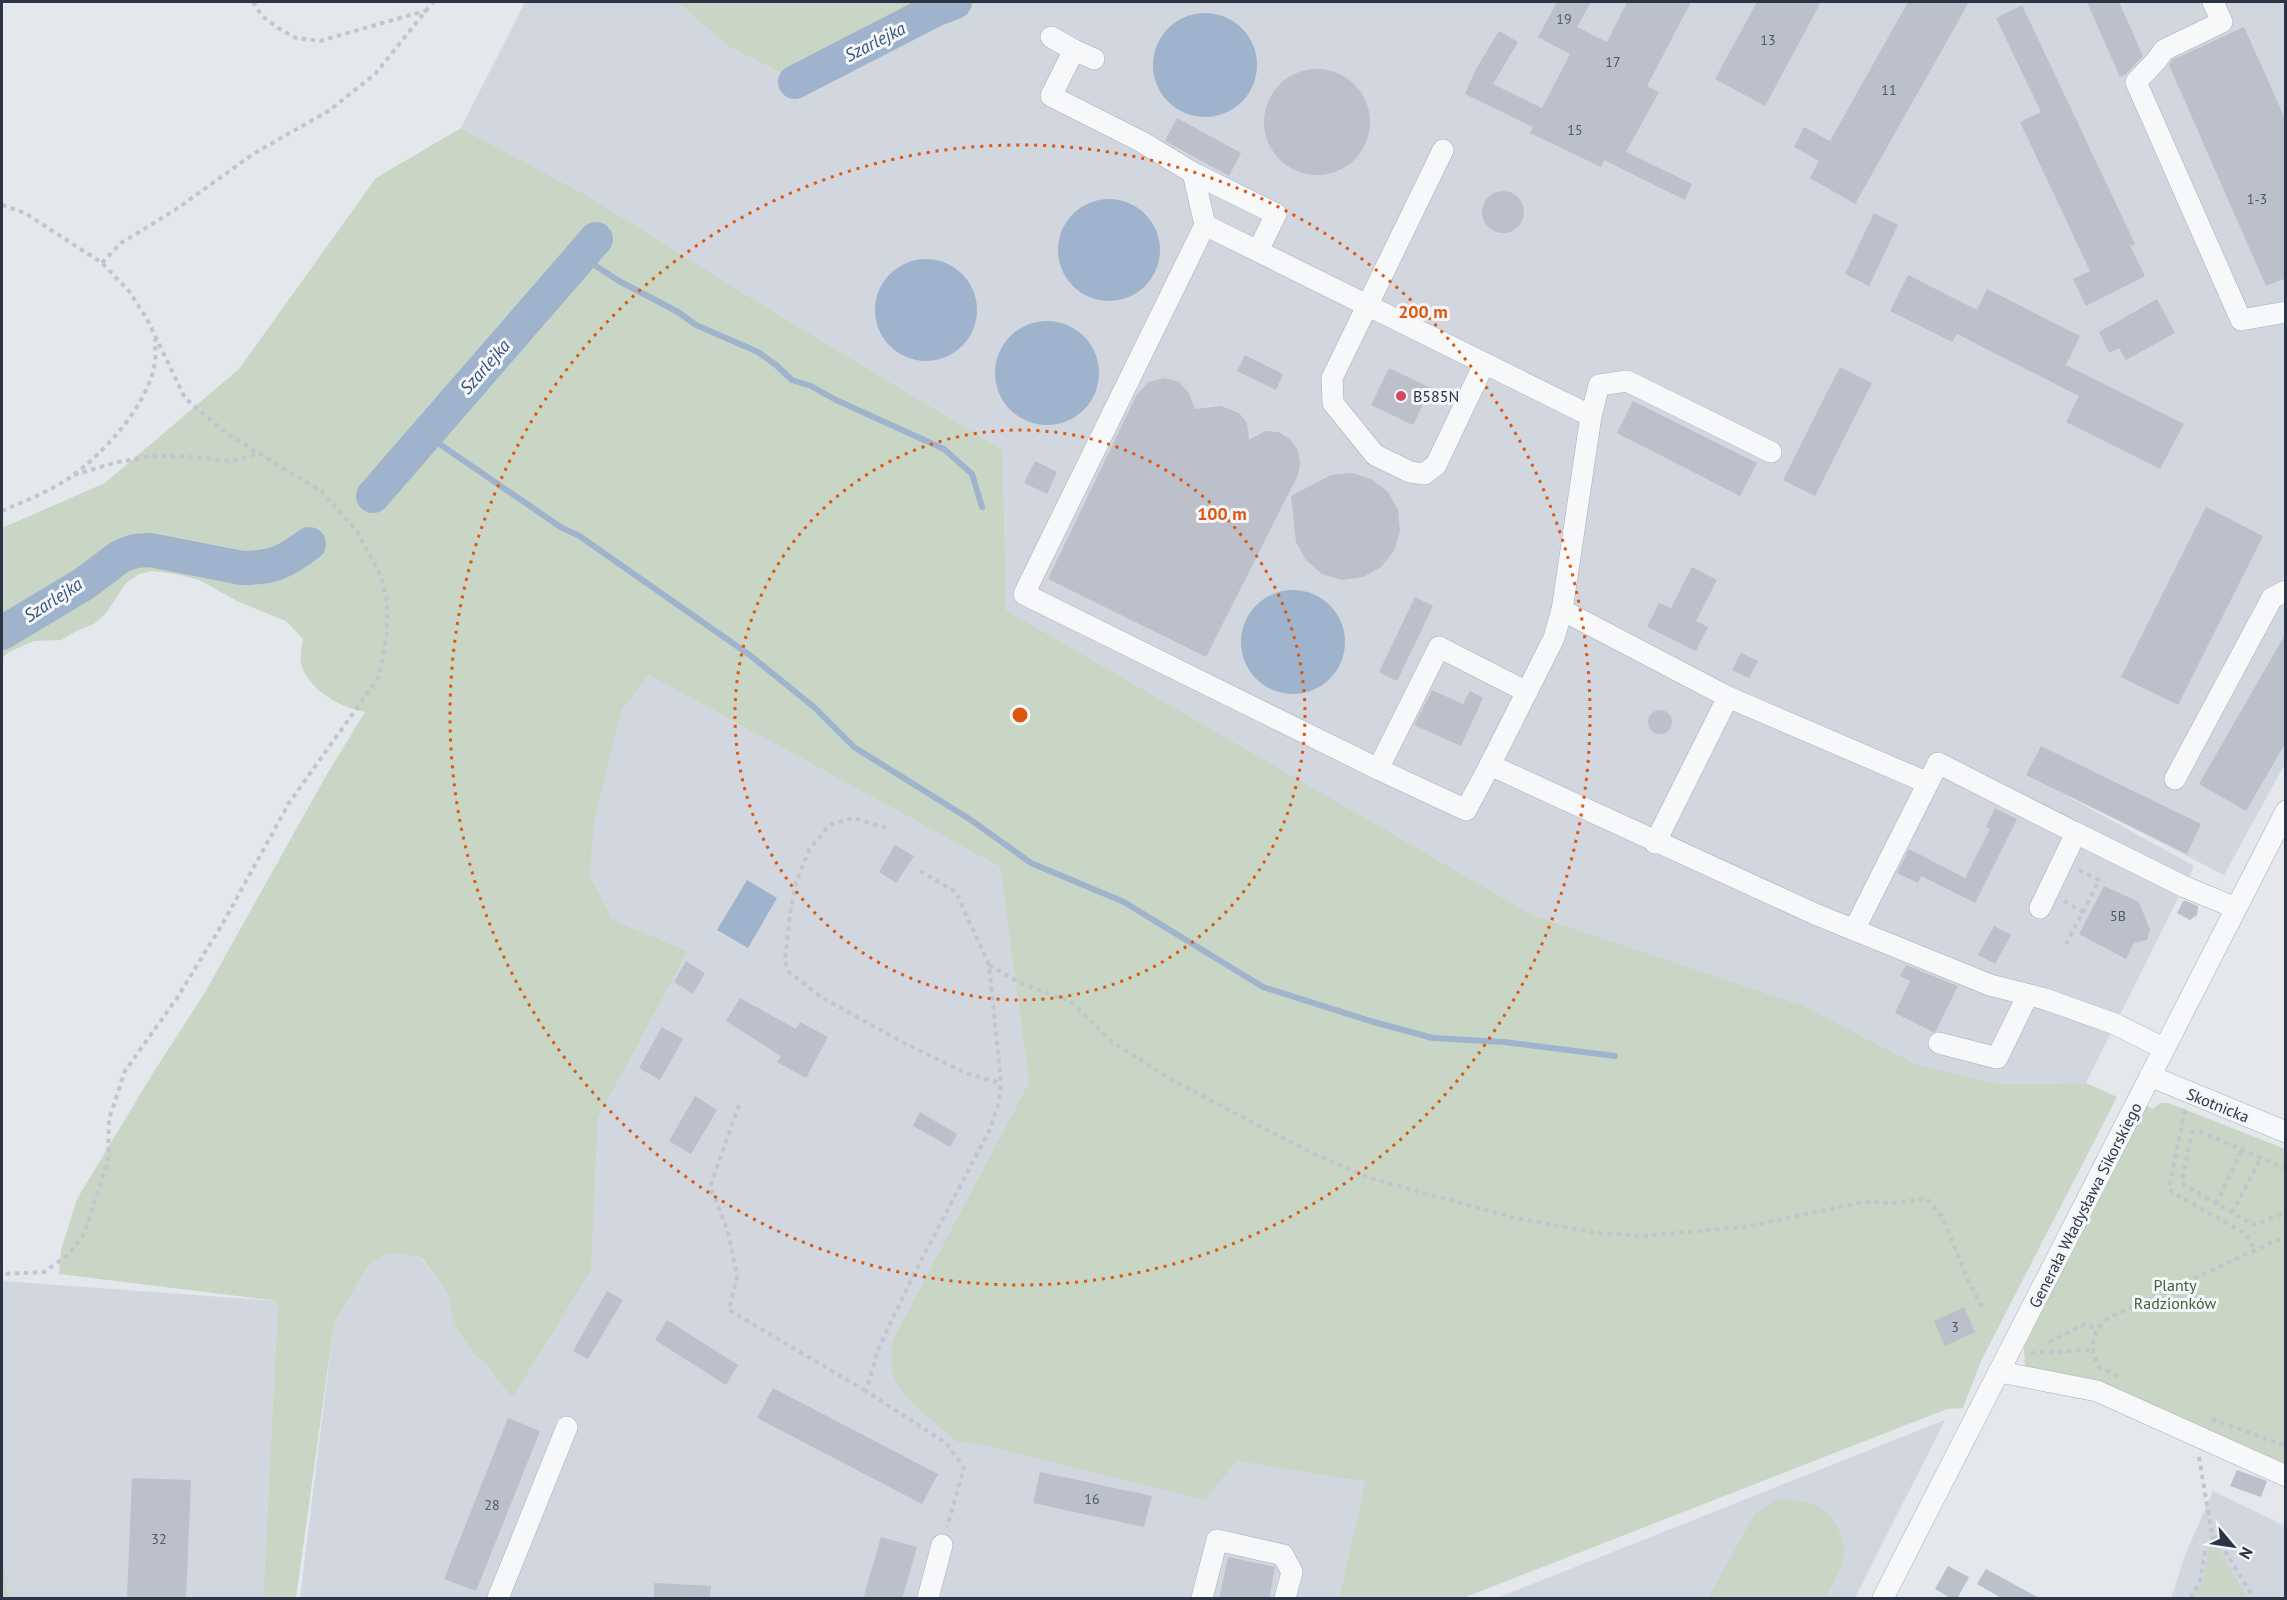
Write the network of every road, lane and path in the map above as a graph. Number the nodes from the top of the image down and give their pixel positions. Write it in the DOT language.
graph roads {
  1 [pos="253,2"];
  2 [pos="433,2"];
  3 [pos="2212,2"];
  4 [pos="428,9"];
  5 [pos="1051,37"];
  6 [pos="1074,50"];
  7 [pos="1094,59"];
  8 [pos="1443,150"];
  9 [pos="1194,172"];
  10 [pos="2,205"];
  11 [pos="1205,225"];
  12 [pos="1258,251"];
  13 [pos="102,264"];
  14 [pos="1368,307"];
  15 [pos="2286,312"];
  16 [pos="155,336"];
  17 [pos="1484,364"];
  18 [pos="1591,416"];
  19 [pos="1771,452"];
  20 [pos="261,453"];
  21 [pos="70,477"];
  22 [pos="2,511"];
  23 [pos="2286,591"];
  24 [pos="1562,610"];
  25 [pos="1527,692"];
  26 [pos="1728,697"];
  27 [pos="1490,765"];
  28 [pos="1378,769"];
  29 [pos="2175,779"];
  30 [pos="1928,783"];
  31 [pos="2286,811"];
  32 [pos="886,828"];
  33 [pos="2076,833"];
  34 [pos="1655,843"];
  35 [pos="2062,861"];
  36 [pos="920,871"];
  37 [pos="2044,900"];
  38 [pos="2236,908"];
  39 [pos="2083,912"];
  40 [pos="1854,930"];
  41 [pos="2066,946"];
  42 [pos="989,965"];
  43 [pos="2028,995"];
  44 [pos="1939,1043"];
  45 [pos="2163,1048"];
  46 [pos="2150,1076"];
  47 [pos="1000,1083"];
  48 [pos="740,1105"];
  49 [pos="2186,1106"];
  50 [pos="2286,1132"];
  51 [pos="2242,1150"];
  52 [pos="2261,1158"];
  53 [pos="2286,1168"];
  54 [pos="2217,1204"];
  55 [pos="2224,1209"];
  56 [pos="2286,1212"];
  57 [pos="2232,1213"];
  58 [pos="2218,1218"];
  59 [pos="2286,1236"];
  60 [pos="2254,1250"];
  61 [pos="2,1274"];
  62 [pos="1982,1307"];
  63 [pos="2098,1329"];
  64 [pos="2049,1342"];
  65 [pos="2093,1350"];
  66 [pos="2029,1353"];
  67 [pos="2000,1372"];
  68 [pos="2119,1377"];
  69 [pos="866,1391"];
  70 [pos="2205,1416"];
  71 [pos="567,1427"];
  72 [pos="2195,1435"];
  73 [pos="2286,1446"];
  74 [pos="2286,1476"];
  75 [pos="2215,1536"];
  76 [pos="942,1545"];
  77 [pos="498,1599"];
  78 [pos="928,1599"];
  79 [pos="1202,1599"];
  80 [pos="1285,1599"];
  81 [pos="1883,1599"];
  82 [pos="2191,1599"];
  83 [pos="2254,1599"];
  1 -- 4 [label="path"];
  2 -- 4 [label="path"];
  3 -- 15 [label="street"];
  4 -- 13 [label="path"];
  5 -- 6 [label="street"];
  6 -- 7 [label="street"];
  6 -- 9 [label="street"];
  8 -- 14 [label="street"];
  9 -- 11 [label="street"];
  9 -- 12 [label="street"];
  10 -- 13 [label="path"];
  11 -- 12 [label="street"];
  11 -- 28 [label="street"];
  12 -- 14 [label="street"];
  13 -- 16 [label="path"];
  14 -- 17 [label="street"];
  14 -- 17 [label="street"];
  16 -- 20 [label="path"];
  16 -- 21 [label="path"];
  17 -- 18 [label="street"];
  18 -- 19 [label="street"];
  18 -- 24 [label="street"];
  20 -- 21 [label="path"];
  20 -- 61 [label="path"];
  21 -- 22 [label="path"];
  23 -- 29 [label="street"];
  24 -- 25 [label="street"];
  24 -- 26 [label="street"];
  25 -- 27 [label="street"];
  25 -- 28 [label="street"];
  26 -- 30 [label="street"];
  26 -- 34 [label="street"];
  27 -- 28 [label="street"];
  27 -- 34 [label="street"];
  30 -- 33 [label="street"];
  30 -- 40 [label="street"];
  31 -- 38 [label="street, Generała Władysława Sikorskiego"];
  32 -- 47 [label="path"];
  33 -- 35 [label="street"];
  33 -- 38 [label="street"];
  34 -- 40 [label="street"];
  35 -- 37 [label="street"];
  35 -- 39 [label="path"];
  36 -- 42 [label="path"];
  37 -- 39 [label="path"];
  38 -- 45 [label="street, Generała Władysława Sikorskiego"];
  39 -- 41 [label="path"];
  40 -- 43 [label="street"];
  42 -- 47 [label="path"];
  42 -- 62 [label="path"];
  43 -- 44 [label="street"];
  43 -- 45 [label="street"];
  45 -- 46 [label="street, Generała Władysława Sikorskiego"];
  46 -- 50 [label="street, Skotnicka"];
  46 -- 67 [label="street, Generała Władysława Sikorskiego"];
  47 -- 69 [label="path"];
  48 -- 69 [label="path"];
  49 -- 58 [label="path"];
  51 -- 52 [label="path"];
  51 -- 54 [label="path"];
  51 -- 54 [label="path"];
  52 -- 53 [label="path"];
  52 -- 57 [label="path"];
  54 -- 55 [label="path"];
  55 -- 57 [label="path"];
  55 -- 58 [label="path"];
  56 -- 57 [label="path"];
  58 -- 60 [label="path"];
  59 -- 60 [label="path"];
  60 -- 63 [label="path"];
  63 -- 64 [label="path"];
  63 -- 65 [label="path"];
  65 -- 66 [label="path"];
  65 -- 68 [label="path"];
  67 -- 72 [label="street"];
  67 -- 81 [label="street, Generała Władysława Sikorskiego"];
  69 -- 76 [label="path"];
  70 -- 73 [label="path"];
  71 -- 77 [label="street"];
  72 -- 74 [label="street"];
  72 -- 75 [label="path"];
  75 -- 82 [label="path"];
  75 -- 83 [label="path"];
  76 -- 78 [label="street"];
  79 -- 80 [label="street"];
}
